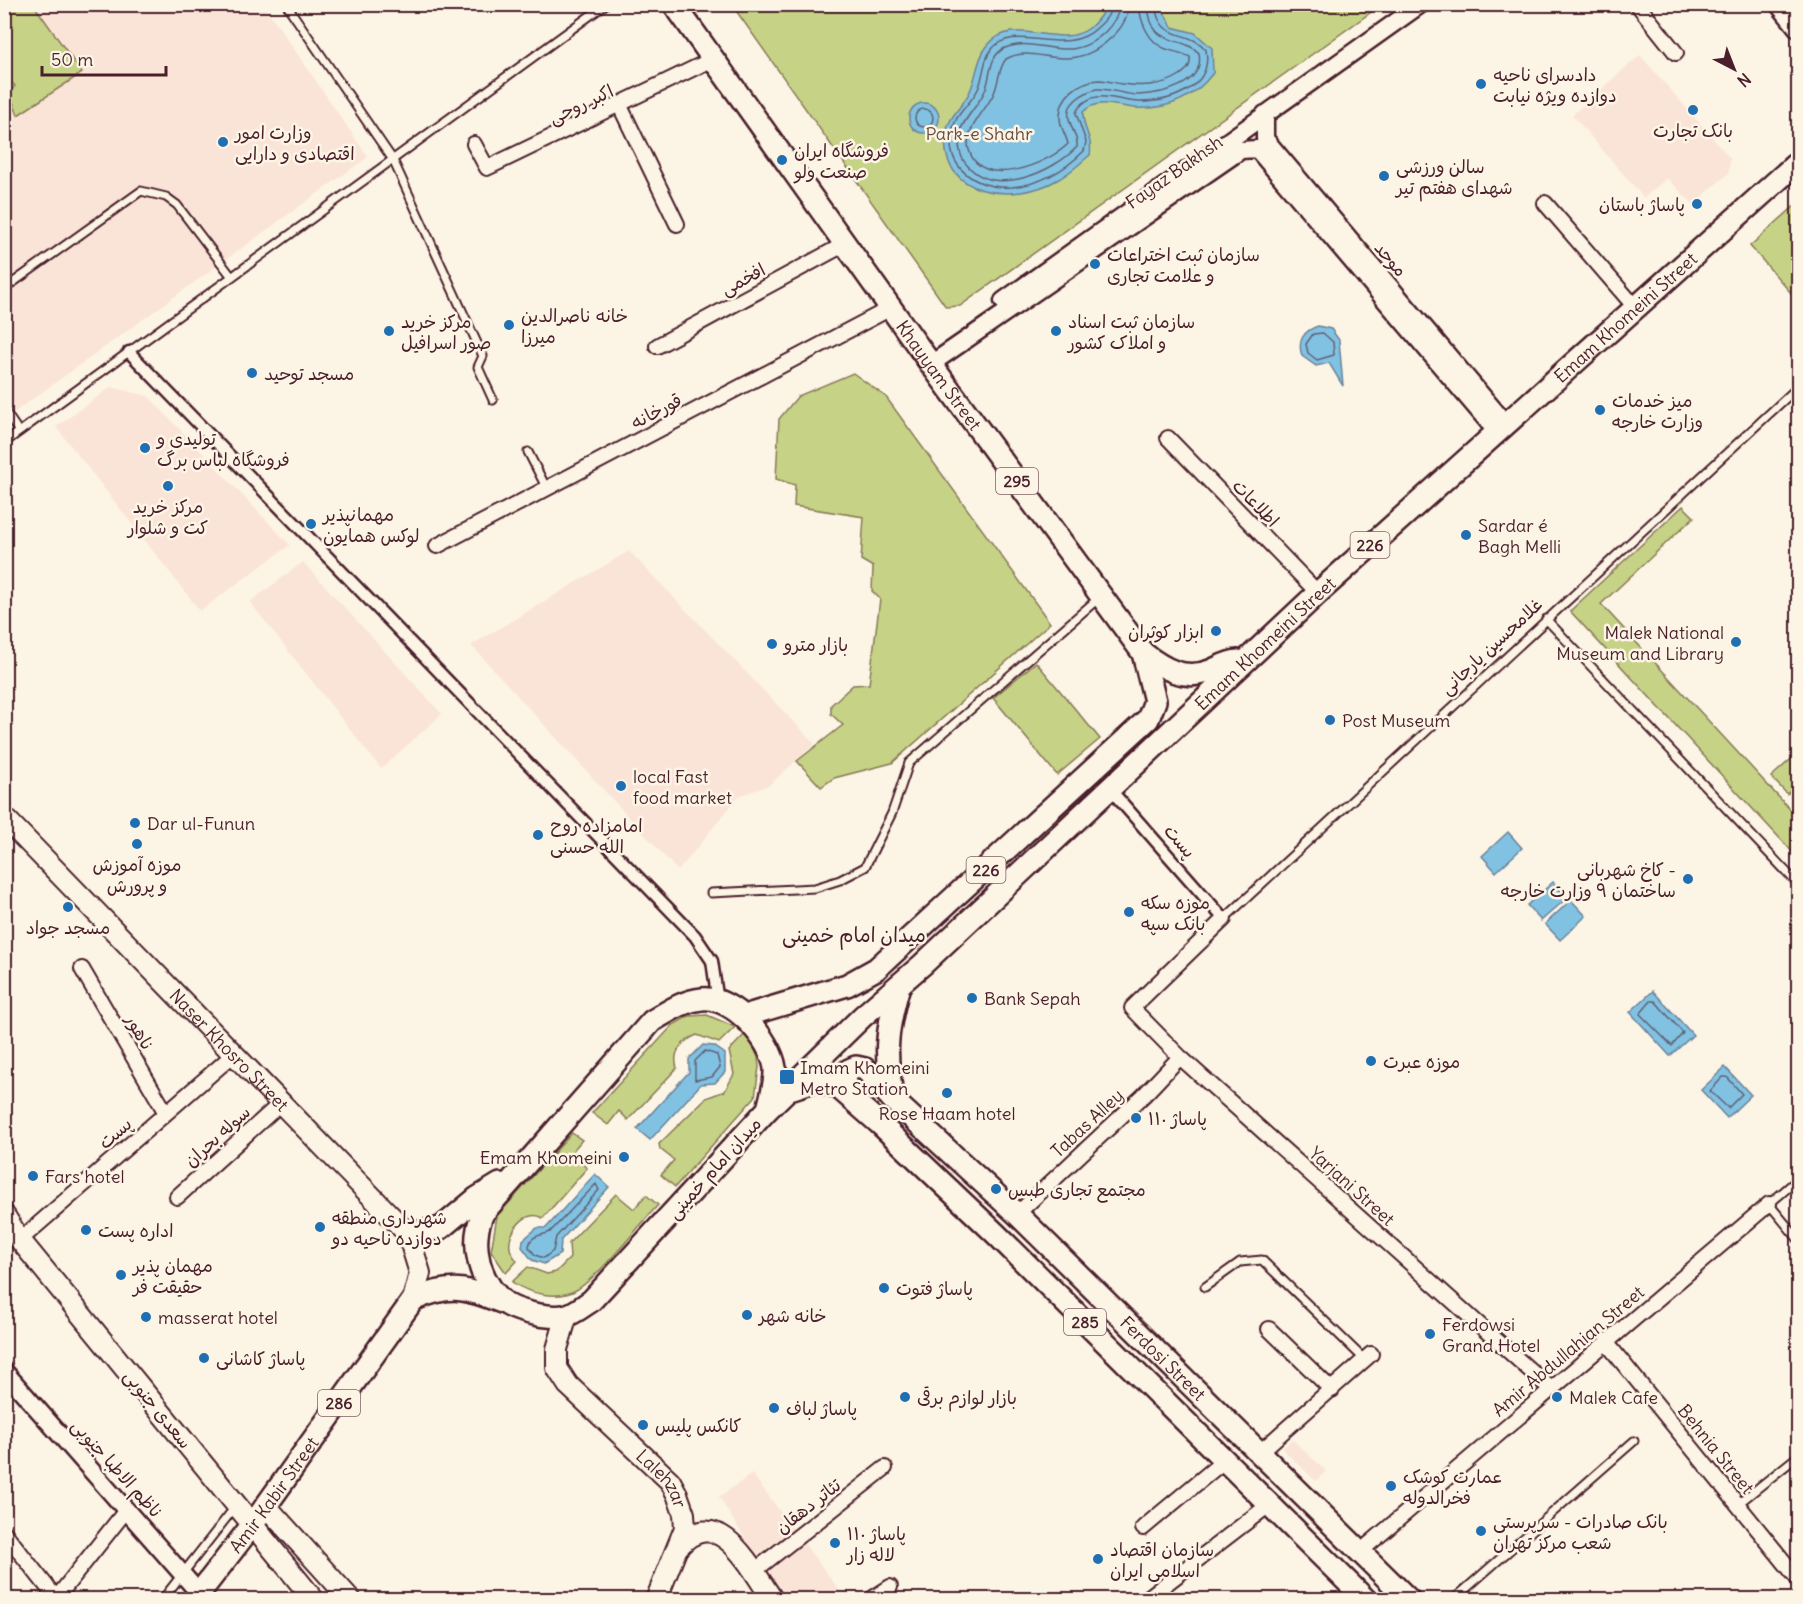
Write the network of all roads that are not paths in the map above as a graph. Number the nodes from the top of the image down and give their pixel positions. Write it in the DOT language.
graph roads {
  1 [pos="286,4"];
  2 [pos="606,4"];
  3 [pos="674,4"];
  4 [pos="1421,4"];
  5 [pos="1637,4"];
  6 [pos="1778,4"];
  7 [pos="1798,29"];
  8 [pos="1676,53"];
  9 [pos="713,59"];
  10 [pos="620,106"];
  11 [pos="1265,114"];
  12 [pos="474,144"];
  13 [pos="393,160"];
  14 [pos="1798,162"];
  15 [pos="1545,203"];
  16 [pos="677,224"];
  17 [pos="845,244"];
  18 [pos="231,277"];
  19 [pos="4,289"];
  20 [pos="1635,307"];
  21 [pos="891,308"];
  22 [pos="657,346"];
  23 [pos="129,352"];
  24 [pos="928,360"];
  25 [pos="1798,387"];
  26 [pos="493,400"];
  27 [pos="4,410"];
  28 [pos="1501,427"];
  29 [pos="19,432"];
  30 [pos="1168,438"];
  31 [pos="4,442"];
  32 [pos="528,452"];
  33 [pos="546,489"];
  34 [pos="437,546"];
  35 [pos="1318,592"];
  36 [pos="1102,595"];
  37 [pos="1546,619"];
  38 [pos="1143,653"];
  39 [pos="1244,661"];
  40 [pos="1108,788"];
  41 [pos="4,816"];
  42 [pos="1798,884"];
  43 [pos="711,893"];
  44 [pos="1224,919"];
  45 [pos="82,969"];
  46 [pos="899,986"];
  47 [pos="718,1002"];
  48 [pos="744,1016"];
  49 [pos="234,1054"];
  50 [pos="1180,1057"];
  51 [pos="839,1088"];
  52 [pos="787,1090"];
  53 [pos="893,1100"];
  54 [pos="282,1103"];
  55 [pos="768,1109"];
  56 [pos="166,1113"];
  57 [pos="516,1174"];
  58 [pos="1798,1179"];
  59 [pos="177,1197"];
  60 [pos="1769,1204"];
  61 [pos="1017,1214"];
  62 [pos="4,1215"];
  63 [pos="408,1234"];
  64 [pos="996,1234"];
  65 [pos="1798,1239"];
  66 [pos="20,1240"];
  67 [pos="1205,1287"];
  68 [pos="413,1300"];
  69 [pos="508,1305"];
  70 [pos="567,1315"];
  71 [pos="1269,1329"];
  72 [pos="1606,1342"];
  73 [pos="1368,1358"];
  74 [pos="4,1371"];
  75 [pos="1551,1389"];
  76 [pos="1332,1390"];
  77 [pos="1634,1441"];
  78 [pos="1260,1452"];
  79 [pos="1798,1456"];
  80 [pos="1226,1459"];
  81 [pos="885,1468"];
  82 [pos="1270,1504"];
  83 [pos="1738,1504"];
  84 [pos="237,1505"];
  85 [pos="266,1506"];
  86 [pos="127,1509"];
  87 [pos="253,1524"];
  88 [pos="1143,1528"];
  89 [pos="4,1532"];
  90 [pos="678,1546"];
  91 [pos="1361,1551"];
  92 [pos="753,1572"];
  93 [pos="1338,1572"];
  94 [pos="182,1573"];
  95 [pos="1798,1579"];
  96 [pos="890,1587"];
  97 [pos="196,1596"];
  98 [pos="56,1599"];
  99 [pos="162,1599"];
  100 [pos="314,1599"];
  101 [pos="351,1599"];
  102 [pos="656,1599"];
  103 [pos="773,1599"];
  104 [pos="870,1599"];
  105 [pos="1145,1599"];
  106 [pos="1366,1599"];
  107 [pos="1409,1599"];
  108 [pos="1453,1599"];
  1 -- 13 [label="lane"];
  2 -- 13 [label="lane"];
  3 -- 9 [label="main road, Khayyam Street / 295"];
  4 -- 11 [label="street, Fayaz Bakhsh"];
  5 -- 8 [label="street"];
  6 -- 7 [label="street"];
  9 -- 10 [label="street, اکبر روحی"];
  9 -- 17 [label="main road, Khayyam Street / 295"];
  10 -- 12 [label="street, اکبر روحی"];
  10 -- 16 [label="street"];
  11 -- 24 [label="street, Fayaz Bakhsh"];
  11 -- 28 [label="street, موحد"];
  13 -- 18 [label="lane"];
  13 -- 26 [label="lane"];
  14 -- 20 [label="main road, Emam Khomeini Street / 226"];
  15 -- 20 [label="street"];
  17 -- 21 [label="main road, Khayyam Street / 295"];
  17 -- 22 [label="street, افخمی"];
  18 -- 19 [label="lane"];
  18 -- 23 [label="lane"];
  20 -- 28 [label="main road, Emam Khomeini Street / 226"];
  21 -- 24 [label="main road, Khayyam Street / 295"];
  21 -- 33 [label="street, قورخانه"];
  23 -- 29 [label="lane"];
  23 -- 47 [label="street"];
  24 -- 28 [label="street, Fayaz Bakhsh"];
  24 -- 36 [label="main road, Khayyam Street / 295"];
  25 -- 37 [label="lane, غلامحسین یارجانی"];
  27 -- 29 [label="lane"];
  28 -- 35 [label="main road, Emam Khomeini Street / 226"];
  29 -- 31 [label="lane"];
  30 -- 35 [label="street, اطلاعات"];
  32 -- 33 [label="lane"];
  33 -- 34 [label="street, قورخانه"];
  35 -- 39 [label="main road, Emam Khomeini Street / 226"];
  36 -- 38 [label="main road, Khayyam Street / 295"];
  36 -- 43 [label="lane"];
  37 -- 42 [label="lane"];
  37 -- 44 [label="lane, غلامحسین یارجانی"];
  38 -- 39 [label="main road, Khayyam Street / 295"];
  38 -- 48 [label="main road, 226"];
  39 -- 40 [label="main road, Emam Khomeini Street / 226"];
  40 -- 44 [label="street, پست"];
  40 -- 46 [label="main road, Emam Khomeini Street / 226"];
  41 -- 49 [label="main road, Naser Khosro Street"];
  44 -- 50 [label="street, Yarjani Street"];
  45 -- 56 [label="street, ناهور"];
  46 -- 52 [label="main road, Emam Khomeini Street / 226"];
  46 -- 53 [label="main road"];
  47 -- 48 [label="main road, میدان امام خمینی"];
  47 -- 57 [label="main road, میدان امام خمینی"];
  48 -- 55 [label="main road, میدان امام خمینی"];
  49 -- 54 [label="main road, Naser Khosro Street"];
  49 -- 56 [label="street, پست"];
  50 -- 61 [label="street, Tabas Alley"];
  50 -- 75 [label="street, Yarjani Street"];
  51 -- 52 [label="main road"];
  51 -- 53 [label="main road, Ferdosi Street"];
  51 -- 64 [label="main road, Ferdosi Street / 285"];
  52 -- 55 [label="main road, Emam Khomeini Street / 226"];
  53 -- 61 [label="main road, Ferdosi Street / 285"];
  54 -- 59 [label="street, سوله بحران"];
  54 -- 63 [label="main road, Naser Khosro Street"];
  55 -- 70 [label="main road, میدان امام خمینی"];
  56 -- 66 [label="street, پست"];
  57 -- 63 [label="main road"];
  57 -- 69 [label="main road, میدان امام خمینی"];
  58 -- 60 [label="lane, Amir Abdullahian Street"];
  60 -- 65 [label="lane"];
  60 -- 72 [label="street, Amir Abdullahian Street"];
  61 -- 64 [label="main road"];
  61 -- 78 [label="main road, Ferdosi Street / 285"];
  62 -- 66 [label="main road, سعدی جنوبی"];
  63 -- 68 [label="main road, Naser Khosro Street"];
  64 -- 80 [label="main road, Ferdosi Street / 285"];
  66 -- 84 [label="main road, سعدی جنوبی"];
  67 -- 73 [label="lane"];
  68 -- 69 [label="main road"];
  68 -- 85 [label="main road, Amir Kabir Street / 286"];
  69 -- 70 [label="main road"];
  70 -- 90 [label="main road, Lalehzar"];
  71 -- 76 [label="street"];
  72 -- 75 [label="street, Amir Abdullahian Street"];
  72 -- 83 [label="street, Behnia Street"];
  73 -- 76 [label="street"];
  74 -- 86 [label="street, ناظم الاطبا جنوبی"];
  75 -- 91 [label="street, Amir Abdullahian Street"];
  76 -- 78 [label="street"];
  77 -- 108 [label="lane"];
  78 -- 91 [label="main road, Ferdosi Street / 285"];
  79 -- 83 [label="lane"];
  80 -- 82 [label="main road, Ferdosi Street / 285"];
  80 -- 88 [label="street"];
  81 -- 92 [label="street, تئاتر دهقان"];
  82 -- 93 [label="main road, Ferdosi Street / 285"];
  82 -- 105 [label="street"];
  83 -- 95 [label="street, Behnia Street"];
  84 -- 87 [label="main road, سعدی جنوبی"];
  84 -- 94 [label="lane"];
  85 -- 87 [label="main road, Amir Kabir Street / 286"];
  85 -- 101 [label="main road"];
  86 -- 94 [label="street, ناظم الاطبا جنوبی"];
  86 -- 98 [label="street"];
  87 -- 97 [label="main road, Amir Kabir Street / 286"];
  87 -- 100 [label="main road, سعدی جنوبی"];
  89 -- 98 [label="street"];
  90 -- 92 [label="main road, Lalehzar"];
  90 -- 102 [label="main road"];
  91 -- 93 [label="main road"];
  91 -- 107 [label="main road, Ferdosi Street / 285"];
  92 -- 103 [label="main road, Lalehzar"];
  93 -- 106 [label="main road, Ferdosi Street / 285"];
  94 -- 97 [label="street, ناظم الاطبا جنوبی"];
  94 -- 99 [label="lane"];
  96 -- 104 [label="street"];
}
